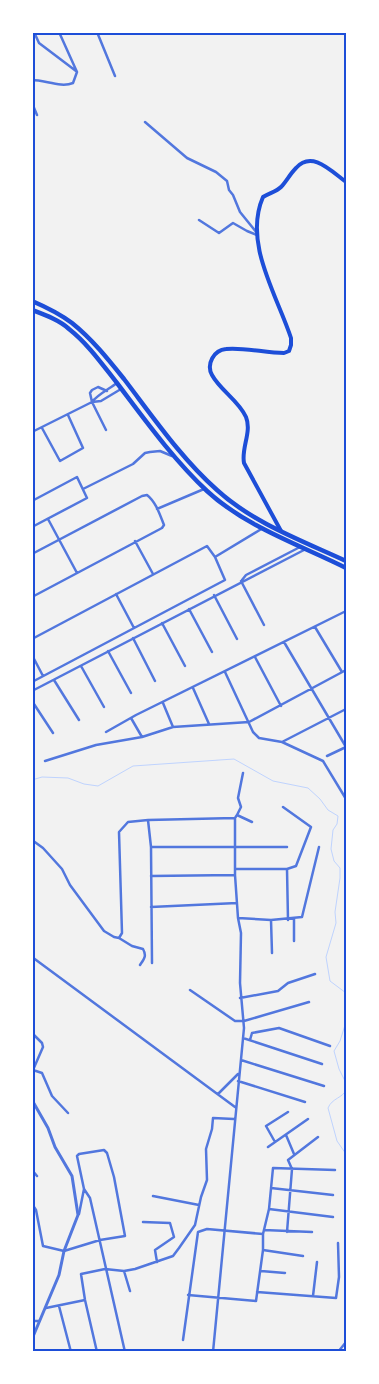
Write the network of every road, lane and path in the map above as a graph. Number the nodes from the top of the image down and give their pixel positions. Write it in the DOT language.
graph roads {
  1 [pos="34,32"];
  2 [pos="59,32"];
  3 [pos="97,32"];
  4 [pos="343,32"];
  5 [pos="346,34"];
  6 [pos="77,72"];
  7 [pos="115,76"];
  8 [pos="32,80"];
  9 [pos="32,103"];
  10 [pos="37,115"];
  11 [pos="145,122"];
  12 [pos="346,182"];
  13 [pos="199,220"];
  14 [pos="257,234"];
  15 [pos="32,301"];
  16 [pos="32,310"];
  17 [pos="117,383"];
  18 [pos="121,389"];
  19 [pos="106,393"];
  20 [pos="137,396"];
  21 [pos="129,399"];
  22 [pos="92,402"];
  23 [pos="68,415"];
  24 [pos="42,428"];
  25 [pos="106,430"];
  26 [pos="32,432"];
  27 [pos="177,460"];
  28 [pos="83,489"];
  29 [pos="205,489"];
  30 [pos="32,501"];
  31 [pos="157,510"];
  32 [pos="48,519"];
  33 [pos="32,528"];
  34 [pos="263,528"];
  35 [pos="282,531"];
  36 [pos="59,540"];
  37 [pos="135,541"];
  38 [pos="303,547"];
  39 [pos="32,554"];
  40 [pos="215,556"];
  41 [pos="346,561"];
  42 [pos="346,568"];
  43 [pos="77,573"];
  44 [pos="153,574"];
  45 [pos="241,581"];
  46 [pos="116,594"];
  47 [pos="214,595"];
  48 [pos="32,597"];
  49 [pos="189,609"];
  50 [pos="346,611"];
  51 [pos="162,623"];
  52 [pos="264,625"];
  53 [pos="315,626"];
  54 [pos="134,628"];
  55 [pos="133,638"];
  56 [pos="32,639"];
  57 [pos="237,639"];
  58 [pos="284,642"];
  59 [pos="108,651"];
  60 [pos="212,652"];
  61 [pos="32,655"];
  62 [pos="254,657"];
  63 [pos="81,666"];
  64 [pos="185,666"];
  65 [pos="346,670"];
  66 [pos="225,672"];
  67 [pos="342,672"];
  68 [pos="43,676"];
  69 [pos="54,680"];
  70 [pos="155,681"];
  71 [pos="32,682"];
  72 [pos="193,688"];
  73 [pos="312,689"];
  74 [pos="32,691"];
  75 [pos="130,693"];
  76 [pos="32,701"];
  77 [pos="163,703"];
  78 [pos="281,706"];
  79 [pos="104,707"];
  80 [pos="346,709"];
  81 [pos="131,718"];
  82 [pos="329,718"];
  83 [pos="78,720"];
  84 [pos="248,722"];
  85 [pos="209,724"];
  86 [pos="173,727"];
  87 [pos="106,732"];
  88 [pos="53,733"];
  89 [pos="142,737"];
  90 [pos="282,742"];
  91 [pos="346,747"];
  92 [pos="327,756"];
  93 [pos="45,761"];
  94 [pos="243,773"];
  95 [pos="346,800"];
  96 [pos="283,807"];
  97 [pos="236,817"];
  98 [pos="148,820"];
  99 [pos="252,822"];
  100 [pos="32,840"];
  101 [pos="151,847"];
  102 [pos="235,847"];
  103 [pos="287,847"];
  104 [pos="319,847"];
  105 [pos="235,869"];
  106 [pos="287,869"];
  107 [pos="235,875"];
  108 [pos="151,876"];
  109 [pos="237,903"];
  110 [pos="152,906"];
  111 [pos="238,918"];
  112 [pos="294,918"];
  113 [pos="271,920"];
  114 [pos="288,920"];
  115 [pos="119,938"];
  116 [pos="294,941"];
  117 [pos="272,954"];
  118 [pos="32,957"];
  119 [pos="152,963"];
  120 [pos="140,965"];
  121 [pos="315,974"];
  122 [pos="190,990"];
  123 [pos="240,998"];
  124 [pos="309,1002"];
  125 [pos="244,1021"];
  126 [pos="32,1033"];
  127 [pos="243,1038"];
  128 [pos="250,1040"];
  129 [pos="330,1046"];
  130 [pos="241,1060"];
  131 [pos="322,1064"];
  132 [pos="33,1071"];
  133 [pos="240,1073"];
  134 [pos="238,1081"];
  135 [pos="324,1086"];
  136 [pos="218,1094"];
  137 [pos="32,1100"];
  138 [pos="305,1102"];
  139 [pos="236,1107"];
  140 [pos="288,1112"];
  141 [pos="68,1114"];
  142 [pos="234,1119"];
  143 [pos="308,1119"];
  144 [pos="286,1134"];
  145 [pos="318,1137"];
  146 [pos="275,1142"];
  147 [pos="268,1147"];
  148 [pos="294,1154"];
  149 [pos="292,1168"];
  150 [pos="32,1170"];
  151 [pos="335,1170"];
  152 [pos="37,1176"];
  153 [pos="84,1188"];
  154 [pos="271,1188"];
  155 [pos="290,1191"];
  156 [pos="334,1195"];
  157 [pos="152,1196"];
  158 [pos="34,1205"];
  159 [pos="199,1205"];
  160 [pos="269,1209"];
  161 [pos="288,1212"];
  162 [pos="78,1215"];
  163 [pos="333,1217"];
  164 [pos="143,1222"];
  165 [pos="224,1231"];
  166 [pos="263,1232"];
  167 [pos="287,1232"];
  168 [pos="312,1232"];
  169 [pos="100,1240"];
  170 [pos="338,1243"];
  171 [pos="263,1250"];
  172 [pos="64,1251"];
  173 [pos="303,1256"];
  174 [pos="157,1262"];
  175 [pos="317,1262"];
  176 [pos="105,1269"];
  177 [pos="124,1271"];
  178 [pos="260,1271"];
  179 [pos="285,1273"];
  180 [pos="130,1291"];
  181 [pos="257,1292"];
  182 [pos="188,1295"];
  183 [pos="313,1296"];
  184 [pos="218,1298"];
  185 [pos="85,1300"];
  186 [pos="59,1306"];
  187 [pos="46,1308"];
  188 [pos="32,1321"];
  189 [pos="39,1321"];
  190 [pos="32,1339"];
  191 [pos="182,1340"];
  192 [pos="346,1342"];
  193 [pos="70,1352"];
  194 [pos="97,1352"];
  195 [pos="125,1352"];
  196 [pos="213,1352"];
  197 [pos="338,1352"];
  1 -- 6 [label="street"];
  2 -- 6 [label="street"];
  3 -- 7 [label="street"];
  4 -- 5 [label="street"];
  6 -- 8 [label="street"];
  9 -- 10 [label="street"];
  11 -- 14 [label="street"];
  12 -- 14 [label="main road"];
  13 -- 14 [label="street"];
  14 -- 35 [label="main road"];
  15 -- 20 [label="highway"];
  16 -- 17 [label="highway"];
  17 -- 18 [label="highway"];
  17 -- 19 [label="street"];
  18 -- 19 [label="street"];
  18 -- 21 [label="highway"];
  19 -- 22 [label="street"];
  19 -- 22 [label="street"];
  19 -- 22 [label="street"];
  20 -- 21 [label="highway"];
  20 -- 35 [label="highway"];
  21 -- 27 [label="highway"];
  22 -- 23 [label="street"];
  22 -- 25 [label="street"];
  23 -- 24 [label="street"];
  23 -- 24 [label="street"];
  24 -- 26 [label="street"];
  27 -- 28 [label="street"];
  27 -- 29 [label="highway"];
  28 -- 30 [label="street"];
  28 -- 32 [label="street"];
  29 -- 31 [label="street"];
  29 -- 34 [label="highway"];
  31 -- 36 [label="street"];
  31 -- 37 [label="street"];
  32 -- 33 [label="street"];
  32 -- 36 [label="street"];
  34 -- 38 [label="highway"];
  34 -- 40 [label="street"];
  35 -- 41 [label="highway"];
  36 -- 39 [label="street"];
  36 -- 43 [label="street"];
  37 -- 43 [label="street"];
  37 -- 44 [label="street"];
  38 -- 42 [label="highway"];
  38 -- 45 [label="street"];
  38 -- 45 [label="street"];
  40 -- 44 [label="street"];
  40 -- 54 [label="street"];
  43 -- 48 [label="street"];
  44 -- 46 [label="street"];
  45 -- 47 [label="street"];
  45 -- 52 [label="street"];
  46 -- 54 [label="street"];
  46 -- 56 [label="street"];
  47 -- 49 [label="street"];
  47 -- 57 [label="street"];
  49 -- 51 [label="street"];
  49 -- 60 [label="street"];
  50 -- 53 [label="street"];
  51 -- 55 [label="street"];
  51 -- 64 [label="street"];
  53 -- 58 [label="street"];
  53 -- 67 [label="street"];
  54 -- 68 [label="street"];
  55 -- 59 [label="street"];
  55 -- 70 [label="street"];
  58 -- 62 [label="street"];
  58 -- 73 [label="street"];
  59 -- 63 [label="street"];
  59 -- 75 [label="street"];
  61 -- 68 [label="street"];
  62 -- 66 [label="street"];
  62 -- 78 [label="street"];
  63 -- 69 [label="street"];
  63 -- 79 [label="street"];
  65 -- 67 [label="street"];
  66 -- 72 [label="street"];
  66 -- 84 [label="street"];
  67 -- 73 [label="street"];
  68 -- 71 [label="street"];
  69 -- 74 [label="street"];
  69 -- 83 [label="street"];
  72 -- 77 [label="street"];
  72 -- 85 [label="street"];
  73 -- 78 [label="street"];
  73 -- 82 [label="street"];
  76 -- 88 [label="street"];
  77 -- 81 [label="street"];
  77 -- 86 [label="street"];
  78 -- 84 [label="street"];
  80 -- 82 [label="street"];
  81 -- 87 [label="street"];
  81 -- 89 [label="street"];
  82 -- 90 [label="street"];
  82 -- 91 [label="street"];
  84 -- 85 [label="street"];
  84 -- 90 [label="street"];
  85 -- 86 [label="street"];
  86 -- 89 [label="street"];
  89 -- 93 [label="street"];
  90 -- 95 [label="street"];
  91 -- 92 [label="street"];
  94 -- 97 [label="street"];
  96 -- 106 [label="street"];
  97 -- 98 [label="street"];
  97 -- 99 [label="street"];
  97 -- 102 [label="street"];
  98 -- 101 [label="street"];
  98 -- 115 [label="street"];
  100 -- 115 [label="street"];
  101 -- 102 [label="street"];
  101 -- 108 [label="street"];
  102 -- 103 [label="street"];
  102 -- 105 [label="street"];
  104 -- 112 [label="street"];
  105 -- 106 [label="street"];
  105 -- 107 [label="street"];
  106 -- 114 [label="street"];
  107 -- 108 [label="street"];
  107 -- 109 [label="street"];
  108 -- 110 [label="street"];
  109 -- 110 [label="street"];
  109 -- 111 [label="street"];
  110 -- 119 [label="street"];
  111 -- 113 [label="street"];
  111 -- 123 [label="street"];
  112 -- 114 [label="street"];
  112 -- 116 [label="street"];
  113 -- 114 [label="street"];
  113 -- 117 [label="street"];
  115 -- 120 [label="street"];
  118 -- 136 [label="street"];
  121 -- 123 [label="street"];
  122 -- 125 [label="street"];
  123 -- 125 [label="street"];
  124 -- 125 [label="street"];
  125 -- 127 [label="street"];
  126 -- 132 [label="street"];
  127 -- 128 [label="street"];
  127 -- 130 [label="street"];
  128 -- 129 [label="street"];
  128 -- 131 [label="street"];
  130 -- 133 [label="street"];
  130 -- 135 [label="street"];
  132 -- 141 [label="street"];
  133 -- 134 [label="street"];
  133 -- 136 [label="street"];
  134 -- 138 [label="street"];
  134 -- 139 [label="street"];
  136 -- 139 [label="street"];
  137 -- 162 [label="street"];
  139 -- 142 [label="street"];
  140 -- 146 [label="street"];
  142 -- 159 [label="street"];
  142 -- 165 [label="street"];
  143 -- 144 [label="street"];
  144 -- 146 [label="street"];
  144 -- 148 [label="street"];
  145 -- 148 [label="street"];
  146 -- 147 [label="street"];
  148 -- 149 [label="street"];
  149 -- 151 [label="street"];
  149 -- 154 [label="street"];
  149 -- 155 [label="street"];
  150 -- 152 [label="street"];
  153 -- 162 [label="street"];
  153 -- 169 [label="street"];
  153 -- 169 [label="street"];
  154 -- 155 [label="street"];
  154 -- 160 [label="street"];
  155 -- 156 [label="street"];
  155 -- 161 [label="street"];
  157 -- 159 [label="street"];
  158 -- 172 [label="street"];
  159 -- 174 [label="street"];
  160 -- 161 [label="street"];
  160 -- 166 [label="street"];
  161 -- 163 [label="street"];
  161 -- 167 [label="street"];
  162 -- 172 [label="street"];
  164 -- 174 [label="street"];
  165 -- 166 [label="street"];
  165 -- 182 [label="street"];
  165 -- 184 [label="street"];
  166 -- 167 [label="street"];
  166 -- 171 [label="street"];
  167 -- 168 [label="street"];
  169 -- 172 [label="street"];
  169 -- 176 [label="street"];
  170 -- 183 [label="street"];
  171 -- 173 [label="street"];
  171 -- 178 [label="street"];
  172 -- 187 [label="street"];
  174 -- 177 [label="street"];
  175 -- 183 [label="street"];
  176 -- 177 [label="street"];
  176 -- 185 [label="street"];
  176 -- 195 [label="street"];
  177 -- 180 [label="street"];
  178 -- 179 [label="street"];
  178 -- 181 [label="street"];
  181 -- 183 [label="street"];
  181 -- 184 [label="street"];
  182 -- 184 [label="street"];
  182 -- 191 [label="street"];
  184 -- 196 [label="street"];
  185 -- 186 [label="street"];
  185 -- 194 [label="street"];
  186 -- 187 [label="street"];
  186 -- 193 [label="street"];
  187 -- 189 [label="street"];
  188 -- 189 [label="street"];
  189 -- 190 [label="street"];
  192 -- 197 [label="street"];
}
